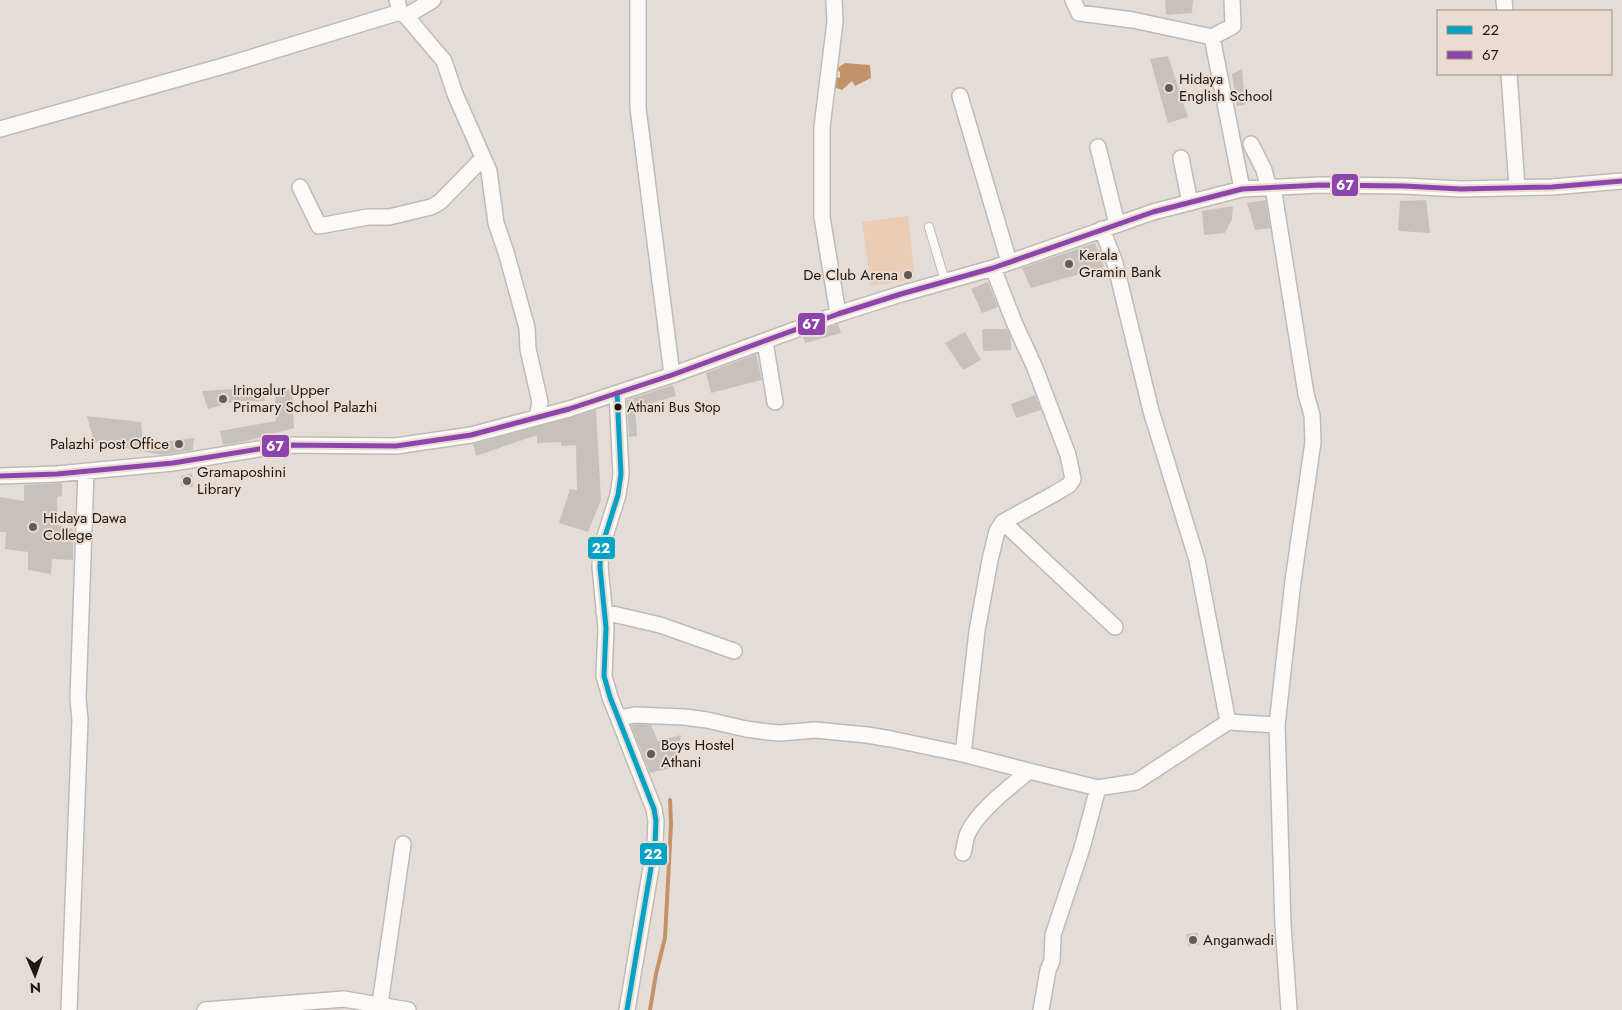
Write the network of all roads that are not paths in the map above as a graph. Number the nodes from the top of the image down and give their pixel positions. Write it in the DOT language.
graph roads {
  1 [pos="433,0"];
  2 [pos="638,0"];
  3 [pos="834,0"];
  4 [pos="1074,0"];
  5 [pos="1232,0"];
  6 [pos="401,9"];
  7 [pos="1212,37"];
  8 [pos="1509,75"];
  9 [pos="960,96"];
  10 [pos="0,128"];
  11 [pos="1252,144"];
  12 [pos="1098,147"];
  13 [pos="483,158"];
  14 [pos="1181,158"];
  15 [pos="1622,181"];
  16 [pos="300,187"];
  17 [pos="1271,188"];
  18 [pos="1518,188"];
  19 [pos="1242,190"];
  20 [pos="1190,203"];
  21 [pos="1118,224"];
  22 [pos="929,227"];
  23 [pos="1099,230"];
  24 [pos="1009,262"];
  25 [pos="993,268"];
  26 [pos="1110,270"];
  27 [pos="945,282"];
  28 [pos="838,314"];
  29 [pos="765,342"];
  30 [pos="672,375"];
  31 [pos="617,393"];
  32 [pos="775,402"];
  33 [pos="537,417"];
  34 [pos="86,471"];
  35 [pos="0,476"];
  36 [pos="1003,522"];
  37 [pos="604,612"];
  38 [pos="1115,627"];
  39 [pos="734,651"];
  40 [pos="619,718"];
  41 [pos="1228,722"];
  42 [pos="1277,726"];
  43 [pos="963,754"];
  44 [pos="1029,771"];
  45 [pos="1098,788"];
  46 [pos="403,844"];
  47 [pos="963,853"];
  48 [pos="380,1004"];
  49 [pos="69,1010"];
  50 [pos="205,1010"];
  51 [pos="408,1010"];
  52 [pos="627,1010"];
  53 [pos="1041,1010"];
  54 [pos="1289,1010"];
  1 -- 6 [label="street"];
  2 -- 30 [label="street"];
  3 -- 28 [label="street"];
  4 -- 7 [label="street"];
  5 -- 7 [label="street"];
  6 -- 10 [label="street"];
  6 -- 13 [label="street"];
  7 -- 19 [label="street"];
  8 -- 18 [label="street"];
  9 -- 24 [label="street"];
  11 -- 17 [label="street"];
  12 -- 21 [label="street"];
  13 -- 16 [label="street"];
  13 -- 33 [label="street"];
  14 -- 20 [label="street"];
  15 -- 18 [label="street"];
  17 -- 18 [label="street"];
  17 -- 19 [label="street"];
  17 -- 42 [label="street"];
  19 -- 20 [label="street"];
  20 -- 21 [label="street"];
  21 -- 23 [label="street"];
  22 -- 27 [label="lane"];
  23 -- 24 [label="street"];
  23 -- 26 [label="lane"];
  23 -- 41 [label="street"];
  24 -- 25 [label="street"];
  25 -- 27 [label="street"];
  25 -- 36 [label="street"];
  27 -- 28 [label="street"];
  28 -- 29 [label="street"];
  29 -- 30 [label="street"];
  29 -- 32 [label="street"];
  30 -- 31 [label="street"];
  31 -- 33 [label="street"];
  31 -- 37 [label="street"];
  33 -- 34 [label="street"];
  34 -- 35 [label="street"];
  34 -- 49 [label="street"];
  36 -- 38 [label="street"];
  36 -- 43 [label="street"];
  37 -- 39 [label="street"];
  37 -- 40 [label="street"];
  40 -- 43 [label="street"];
  40 -- 52 [label="street"];
  41 -- 42 [label="street"];
  41 -- 45 [label="street"];
  42 -- 54 [label="street"];
  43 -- 44 [label="street"];
  44 -- 45 [label="street"];
  44 -- 47 [label="street"];
  45 -- 53 [label="street"];
  46 -- 48 [label="street"];
  48 -- 50 [label="street"];
  48 -- 51 [label="street"];
}
